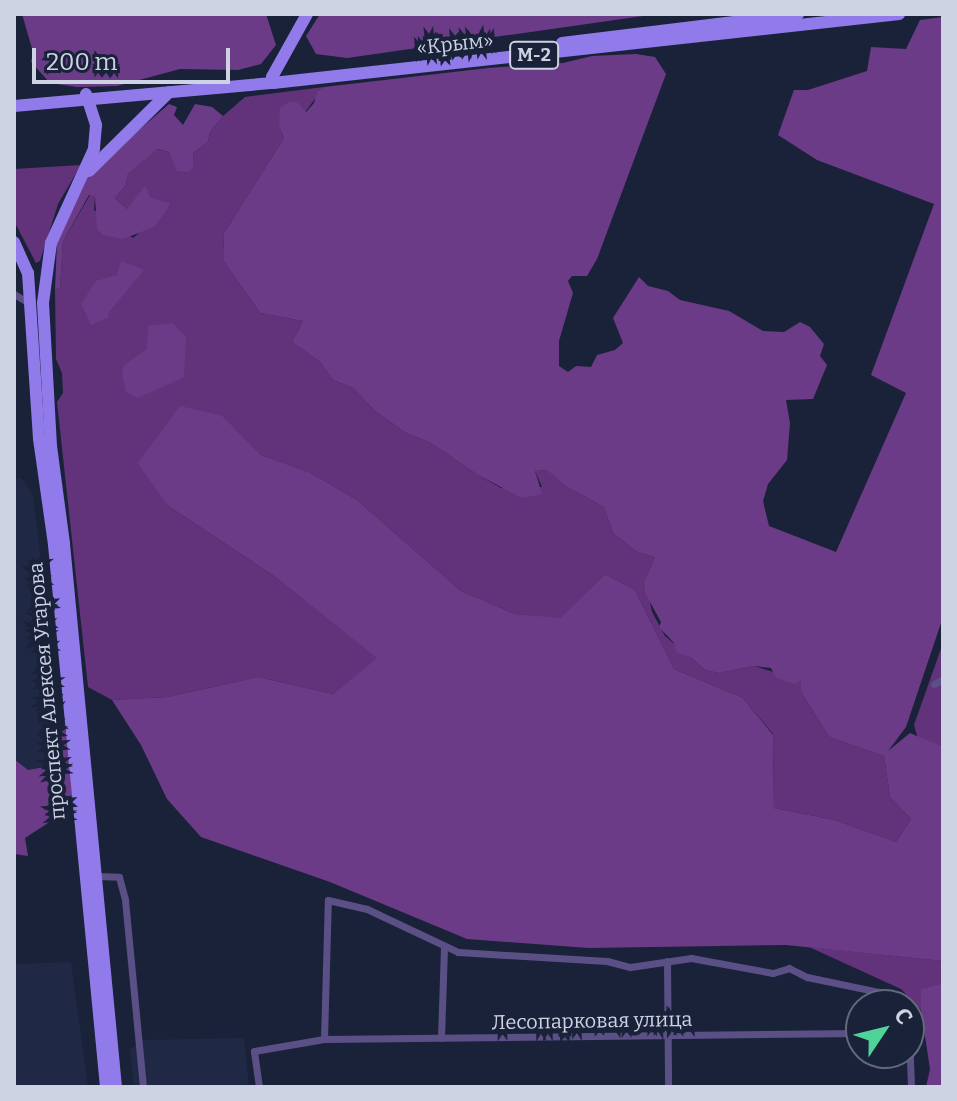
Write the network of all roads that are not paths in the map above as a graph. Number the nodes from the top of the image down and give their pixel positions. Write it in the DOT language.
graph roads {
  1 [pos="307,14"];
  2 [pos="798,14"];
  3 [pos="899,14"];
  4 [pos="861,16"];
  5 [pos="273,80"];
  6 [pos="169,92"];
  7 [pos="87,97"];
  8 [pos="14,100"];
  9 [pos="14,106"];
  10 [pos="81,179"];
  11 [pos="14,242"];
  12 [pos="14,294"];
  13 [pos="37,303"];
  14 [pos="59,544"];
  15 [pos="943,679"];
  16 [pos="934,684"];
  17 [pos="96,876"];
  18 [pos="444,948"];
  19 [pos="667,961"];
  20 [pos="865,989"];
  21 [pos="845,1033"];
  22 [pos="668,1036"];
  23 [pos="441,1038"];
  24 [pos="324,1039"];
  25 [pos="106,1087"];
  26 [pos="116,1087"];
  27 [pos="143,1087"];
  28 [pos="259,1087"];
  29 [pos="668,1087"];
  1 -- 5 [label="main road"];
  2 -- 5 [label="main road, «Крым» / М-2"];
  3 -- 4 [label="main road, «Крым» / М-2"];
  4 -- 5 [label="main road, «Крым» / М-2"];
  5 -- 6 [label="main road, «Крым» / М-2"];
  5 -- 7 [label="main road, «Крым» / М-2"];
  6 -- 7 [label="main road, «Крым» / М-2"];
  6 -- 10 [label="main road"];
  7 -- 8 [label="main road, «Крым» / М-2"];
  7 -- 9 [label="main road, «Крым» / М-2"];
  7 -- 10 [label="main road, проспект Алексея Угарова"];
  10 -- 13 [label="main road, проспект Алексея Угарова"];
  11 -- 13 [label="main road"];
  12 -- 13 [label="street"];
  13 -- 14 [label="main road, проспект Алексея Угарова"];
  14 -- 17 [label="main road, проспект Алексея Угарова"];
  14 -- 25 [label="main road, проспект Алексея Угарова"];
  15 -- 16 [label="street"];
  17 -- 26 [label="main road, проспект Алексея Угарова"];
  17 -- 27 [label="street"];
  18 -- 19 [label="street"];
  18 -- 23 [label="street"];
  18 -- 24 [label="street"];
  19 -- 20 [label="street"];
  19 -- 22 [label="street"];
  21 -- 22 [label="street, Лесопарковая улица"];
  22 -- 23 [label="street, Лесопарковая улица"];
  22 -- 29 [label="street"];
  23 -- 24 [label="street, Лесопарковая улица"];
  24 -- 28 [label="street, Лесопарковая улица"];
}
